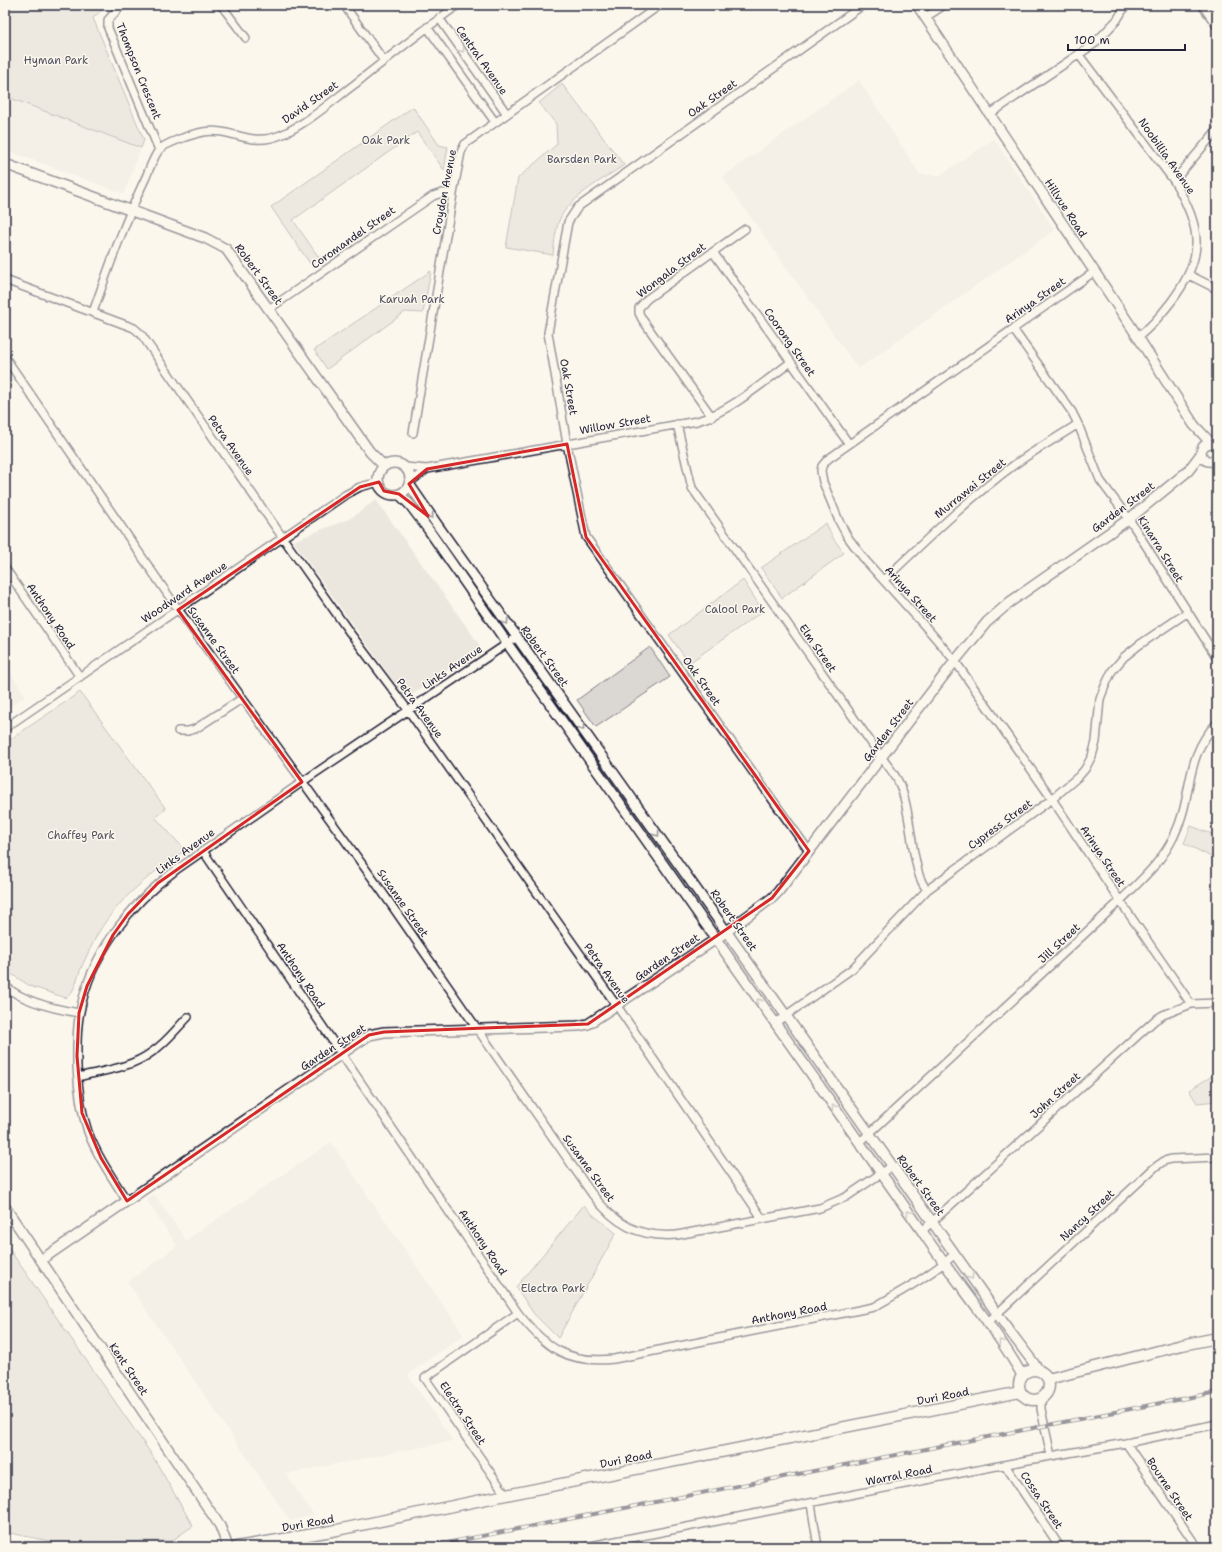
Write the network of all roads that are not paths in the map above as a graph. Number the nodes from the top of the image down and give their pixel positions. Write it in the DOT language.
graph roads {
  1 [pos="122,5"];
  2 [pos="221,5"];
  3 [pos="344,5"];
  4 [pos="458,5"];
  5 [pos="660,5"];
  6 [pos="863,5"];
  7 [pos="917,5"];
  8 [pos="944,5"];
  9 [pos="1126,5"];
  10 [pos="1202,5"];
  11 [pos="926,17"];
  12 [pos="439,18"];
  13 [pos="1217,26"];
  14 [pos="427,27"];
  15 [pos="246,38"];
  16 [pos="1079,55"];
  17 [pos="384,61"];
  18 [pos="507,114"];
  19 [pos="990,114"];
  20 [pos="495,122"];
  21 [pos="1217,130"];
  22 [pos="159,150"];
  23 [pos="5,164"];
  24 [pos="1174,181"];
  25 [pos="453,194"];
  26 [pos="130,209"];
  27 [pos="745,229"];
  28 [pos="713,252"];
  29 [pos="1094,272"];
  30 [pos="1189,275"];
  31 [pos="5,280"];
  32 [pos="1217,289"];
  33 [pos="269,309"];
  34 [pos="93,312"];
  35 [pos="1013,329"];
  36 [pos="1138,338"];
  37 [pos="5,357"];
  38 [pos="791,362"];
  39 [pos="712,417"];
  40 [pos="677,424"];
  41 [pos="1078,424"];
  42 [pos="1194,426"];
  43 [pos="413,433"];
  44 [pos="1214,443"];
  45 [pos="567,444"];
  46 [pos="850,444"];
  47 [pos="1207,457"];
  48 [pos="384,466"];
  49 [pos="405,467"];
  50 [pos="427,469"];
  51 [pos="1217,469"];
  52 [pos="379,482"];
  53 [pos="410,483"];
  54 [pos="399,494"];
  55 [pos="1129,519"];
  56 [pos="283,538"];
  57 [pos="5,568"];
  58 [pos="884,580"];
  59 [pos="178,610"];
  60 [pos="1188,612"];
  61 [pos="517,637"];
  62 [pos="507,643"];
  63 [pos="1217,658"];
  64 [pos="955,661"];
  65 [pos="80,677"];
  66 [pos="243,698"];
  67 [pos="408,710"];
  68 [pos="1217,723"];
  69 [pos="5,728"];
  70 [pos="178,731"];
  71 [pos="882,758"];
  72 [pos="302,782"];
  73 [pos="1052,800"];
  74 [pos="203,851"];
  75 [pos="809,851"];
  76 [pos="926,890"];
  77 [pos="1120,901"];
  78 [pos="726,931"];
  79 [pos="716,939"];
  80 [pos="5,986"];
  81 [pos="1217,1003"];
  82 [pos="1191,1004"];
  83 [pos="617,1006"];
  84 [pos="79,1013"];
  85 [pos="786,1015"];
  86 [pos="188,1017"];
  87 [pos="775,1023"];
  88 [pos="479,1030"];
  89 [pos="342,1054"];
  90 [pos="78,1076"];
  91 [pos="869,1134"];
  92 [pos="859,1143"];
  93 [pos="1217,1157"];
  94 [pos="892,1166"];
  95 [pos="881,1174"];
  96 [pos="127,1201"];
  97 [pos="5,1207"];
  98 [pos="762,1218"];
  99 [pos="932,1222"];
  100 [pos="922,1231"];
  101 [pos="955,1254"];
  102 [pos="41,1260"];
  103 [pos="944,1264"];
  104 [pos="518,1313"];
  105 [pos="997,1314"];
  106 [pos="987,1323"];
  107 [pos="1217,1338"];
  108 [pos="1039,1370"];
  109 [pos="1022,1375"];
  110 [pos="1048,1379"];
  111 [pos="1020,1392"];
  112 [pos="1041,1399"];
  113 [pos="1217,1424"];
  114 [pos="1126,1443"];
  115 [pos="1051,1456"];
  116 [pos="1005,1465"];
  117 [pos="506,1495"];
  118 [pos="810,1504"];
  119 [pos="228,1547"];
  120 [pos="236,1547"];
  121 [pos="585,1547"];
  122 [pos="818,1547"];
  123 [pos="1060,1547"];
  124 [pos="1196,1547"];
  1 -- 22 [label="street, Thompson Crescent"];
  2 -- 15 [label="street"];
  3 -- 17 [label="street"];
  4 -- 12 [label="street, David Street"];
  5 -- 18 [label="street, Croydon Avenue"];
  6 -- 45 [label="street, Oak Street"];
  7 -- 11 [label="street, Hillvue Road"];
  8 -- 11 [label="street"];
  9 -- 16 [label="street"];
  10 -- 13 [label="street"];
  11 -- 19 [label="street, Hillvue Road"];
  12 -- 14 [label="street, David Street"];
  12 -- 18 [label="street, Central Avenue, one-way"];
  14 -- 17 [label="street, David Street"];
  14 -- 20 [label="street"];
  16 -- 19 [label="street"];
  16 -- 24 [label="street, Noobillia Avenue"];
  17 -- 22 [label="street, David Street"];
  18 -- 20 [label="street, Croydon Avenue"];
  19 -- 29 [label="street, Hillvue Road"];
  20 -- 25 [label="street, Croydon Avenue"];
  21 -- 24 [label="street"];
  22 -- 26 [label="street"];
  23 -- 26 [label="street, Robert Street"];
  24 -- 30 [label="street, Noobillia Avenue"];
  25 -- 33 [label="street, Coromandel Street"];
  25 -- 43 [label="street, Croydon Avenue"];
  26 -- 33 [label="street, Robert Street"];
  26 -- 34 [label="street"];
  27 -- 28 [label="street, Wongala Street"];
  28 -- 38 [label="street, Coorong Street"];
  28 -- 39 [label="street, Wongala Street"];
  29 -- 35 [label="street, Arinya Street"];
  29 -- 36 [label="street, Hillvue Road"];
  30 -- 32 [label="street"];
  30 -- 36 [label="street, Noobillia Avenue"];
  31 -- 34 [label="street, Petra Avenue"];
  33 -- 48 [label="street, Robert Street"];
  34 -- 56 [label="street, Petra Avenue"];
  35 -- 41 [label="street, Kinarra Street"];
  35 -- 46 [label="street, Arinya Street"];
  36 -- 42 [label="street, Hillvue Road"];
  37 -- 59 [label="street, Susanne Street"];
  38 -- 39 [label="street, Willow Street"];
  38 -- 46 [label="street, Coorong Street"];
  39 -- 40 [label="street, Willow Street"];
  40 -- 45 [label="street, Willow Street"];
  40 -- 71 [label="street, Elm Street"];
  41 -- 55 [label="street, Kinarra Street"];
  41 -- 58 [label="street, Murrawai Street"];
  42 -- 44 [label="street, Hillvue Road"];
  42 -- 47 [label="street, Hillvue Road"];
  44 -- 47 [label="street, Garden Street"];
  45 -- 50 [label="street, Willow Street"];
  45 -- 75 [label="street, Oak Street"];
  46 -- 58 [label="street, Arinya Street"];
  47 -- 51 [label="street, Hillvue Road"];
  47 -- 55 [label="street, Garden Street"];
  48 -- 49 [label="street"];
  48 -- 52 [label="street"];
  49 -- 50 [label="street, Willow Street"];
  49 -- 53 [label="street"];
  50 -- 53 [label="street, Willow Street"];
  52 -- 54 [label="street"];
  52 -- 56 [label="street, Woodward Avenue"];
  53 -- 54 [label="street"];
  53 -- 61 [label="street, Robert Street, one-way"];
  54 -- 62 [label="street"];
  55 -- 60 [label="street, Kinarra Street"];
  55 -- 64 [label="street, Garden Street"];
  56 -- 59 [label="street, Woodward Avenue"];
  56 -- 67 [label="street, Petra Avenue"];
  57 -- 65 [label="street, Anthony Road"];
  58 -- 64 [label="street, Arinya Street"];
  59 -- 65 [label="street, Woodward Avenue"];
  59 -- 66 [label="street, Susanne Street"];
  60 -- 63 [label="street, Kinarra Street"];
  60 -- 73 [label="street, Cypress Street"];
  61 -- 62 [label="street, Links Avenue"];
  61 -- 78 [label="street, Robert Street, one-way"];
  62 -- 67 [label="street, Links Avenue"];
  62 -- 79 [label="street"];
  64 -- 71 [label="street, Garden Street"];
  64 -- 73 [label="street, Arinya Street"];
  65 -- 69 [label="street, Woodward Avenue"];
  66 -- 70 [label="street"];
  66 -- 72 [label="street, Susanne Street"];
  67 -- 72 [label="street, Links Avenue"];
  67 -- 83 [label="street, Petra Avenue"];
  68 -- 77 [label="street, Jill Street"];
  71 -- 75 [label="street, Garden Street"];
  71 -- 76 [label="street, Elm Street"];
  72 -- 74 [label="street, Links Avenue"];
  72 -- 88 [label="street, Susanne Street"];
  73 -- 76 [label="street, Cypress Street"];
  73 -- 77 [label="street, Arinya Street"];
  74 -- 84 [label="street, Links Avenue"];
  74 -- 89 [label="street, Anthony Road"];
  75 -- 78 [label="street, Garden Street"];
  76 -- 85 [label="street, Cypress Street"];
  77 -- 82 [label="street, Arinya Street"];
  77 -- 91 [label="street, Jill Street"];
  78 -- 79 [label="street, Garden Street"];
  78 -- 85 [label="street, Robert Street"];
  79 -- 83 [label="street, Garden Street"];
  87 -- 79 [label="street, one-way"];
  80 -- 84 [label="street"];
  81 -- 82 [label="street, John Street"];
  82 -- 99 [label="street, John Street"];
  83 -- 88 [label="street, Garden Street"];
  83 -- 98 [label="street, Petra Avenue"];
  84 -- 90 [label="street, Links Avenue"];
  85 -- 87 [label="street, Cypress Street"];
  85 -- 91 [label="street, Robert Street"];
  86 -- 90 [label="street"];
  92 -- 87 [label="street, one-way"];
  88 -- 89 [label="street, Garden Street"];
  88 -- 98 [label="street, Susanne Street"];
  89 -- 96 [label="street, Garden Street"];
  89 -- 104 [label="street, Anthony Road"];
  90 -- 96 [label="street, Links Avenue"];
  91 -- 92 [label="street, Jill Street"];
  91 -- 94 [label="street, Robert Street"];
  92 -- 95 [label="street"];
  93 -- 105 [label="street, Nancy Street"];
  94 -- 95 [label="street, Susanne Street"];
  94 -- 99 [label="street, Robert Street"];
  95 -- 98 [label="street, Susanne Street"];
  100 -- 95 [label="street, one-way"];
  96 -- 102 [label="street, Garden Street"];
  97 -- 102 [label="street, Kent Street"];
  99 -- 100 [label="street, John Street"];
  99 -- 101 [label="street, Robert Street"];
  100 -- 103 [label="street"];
  101 -- 103 [label="street, Anthony Road"];
  101 -- 105 [label="street, Robert Street, one-way"];
  102 -- 119 [label="street, Kent Street"];
  103 -- 104 [label="street, Anthony Road"];
  103 -- 106 [label="street"];
  104 -- 117 [label="street, Electra Street"];
  105 -- 106 [label="street, Nancy Street"];
  105 -- 108 [label="street, Robert Street"];
  109 -- 106 [label="street, one-way"];
  107 -- 110 [label="main road"];
  108 -- 109 [label="main road"];
  108 -- 110 [label="main road"];
  109 -- 111 [label="main road"];
  110 -- 112 [label="main road"];
  111 -- 112 [label="main road"];
  111 -- 117 [label="main road, Duri Road"];
  112 -- 115 [label="street"];
  113 -- 114 [label="street, Warral Road"];
  114 -- 115 [label="street, Warral Road"];
  114 -- 124 [label="street, Bourne Street"];
  115 -- 116 [label="street, Warral Road"];
  116 -- 118 [label="street, Warral Road"];
  116 -- 123 [label="street, Cossa Street"];
  117 -- 120 [label="main road, Duri Road"];
  118 -- 121 [label="street, Warral Road"];
  118 -- 122 [label="street"];
}
